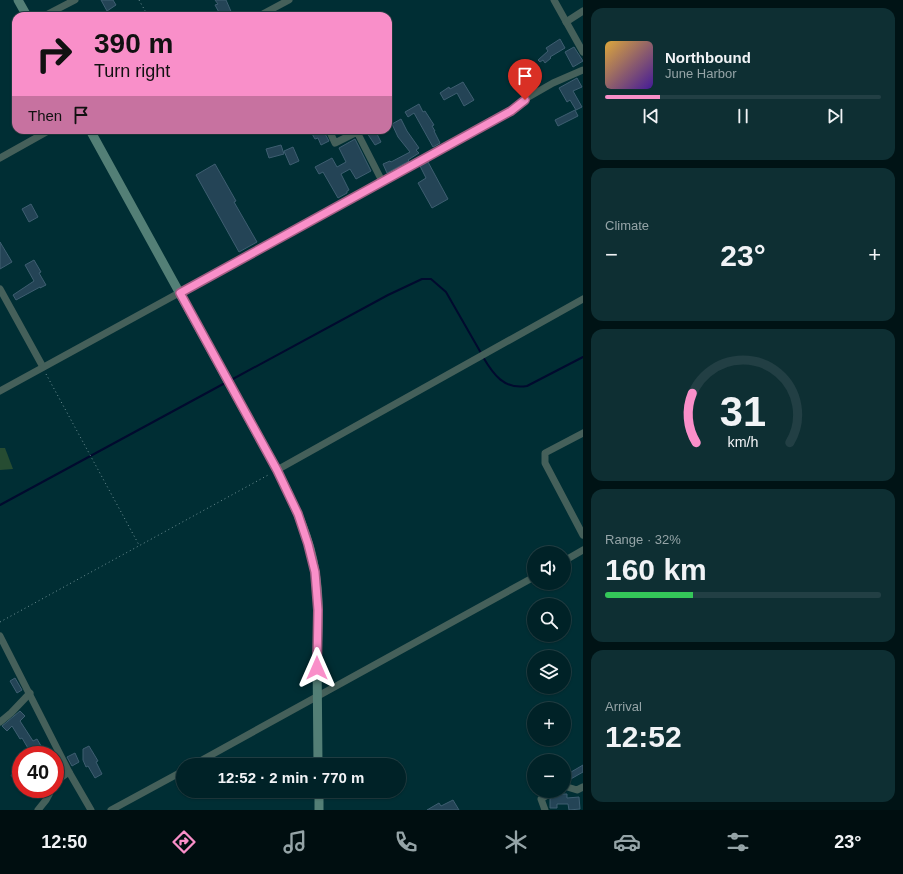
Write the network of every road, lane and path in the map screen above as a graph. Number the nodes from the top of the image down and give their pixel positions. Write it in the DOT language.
graph roads {
  1 [pos="18,0"];
  2 [pos="75,0"];
  3 [pos="139,0"];
  4 [pos="554,0"];
  5 [pos="286,1"];
  6 [pos="583,11"];
  7 [pos="25,12"];
  8 [pos="52,12"];
  9 [pos="146,12"];
  10 [pos="270,12"];
  11 [pos="566,22"];
  12 [pos="583,52"];
  13 [pos="583,70"];
  14 [pos="43,134"];
  15 [pos="92,134"];
  16 [pos="331,134"];
  17 [pos="353,134"];
  18 [pos="358,134"];
  19 [pos="0,158"];
  20 [pos="382,181"];
  21 [pos="0,290"];
  22 [pos="180,293"];
  23 [pos="583,299"];
  24 [pos="43,368"];
  25 [pos="0,391"];
  26 [pos="583,433"];
  27 [pos="277,470"];
  28 [pos="583,535"];
  29 [pos="139,546"];
  30 [pos="583,550"];
  31 [pos="571,557"];
  32 [pos="527,581"];
  33 [pos="0,622"];
  34 [pos="0,636"];
  35 [pos="30,693"];
  36 [pos="317,697"];
  37 [pos="0,722"];
  38 [pos="206,758"];
  39 [pos="318,758"];
  40 [pos="69,772"];
  41 [pos="176,775"];
  42 [pos="64,776"];
  43 [pos="583,787"];
  44 [pos="571,788"];
  45 [pos="47,798"];
  46 [pos="319,798"];
  47 [pos="543,798"];
  48 [pos="38,810"];
  49 [pos="91,810"];
  50 [pos="111,810"];
  51 [pos="319,810"];
  52 [pos="545,810"];
  1 -- 7 [label="street"];
  2 -- 8 [label="street"];
  3 -- 9 [label="path"];
  4 -- 11 [label="street"];
  5 -- 10 [label="street"];
  6 -- 11 [label="street"];
  11 -- 12 [label="street"];
  13 -- 20 [label="street"];
  14 -- 19 [label="street"];
  15 -- 22 [label="street"];
  16 -- 17 [label="street"];
  18 -- 20 [label="street"];
  20 -- 22 [label="street"];
  21 -- 24 [label="street"];
  22 -- 24 [label="street"];
  22 -- 27 [label="street"];
  23 -- 27 [label="street"];
  24 -- 25 [label="street"];
  24 -- 29 [label="path"];
  26 -- 28 [label="street"];
  27 -- 29 [label="path"];
  27 -- 36 [label="street"];
  29 -- 33 [label="path"];
  30 -- 31 [label="street"];
  32 -- 36 [label="street"];
  34 -- 35 [label="street"];
  35 -- 37 [label="street"];
  35 -- 40 [label="street"];
  36 -- 38 [label="street"];
  36 -- 39 [label="street"];
  40 -- 42 [label="street"];
  40 -- 49 [label="street"];
  41 -- 50 [label="street"];
  43 -- 44 [label="street"];
  45 -- 48 [label="street"];
  46 -- 51 [label="street"];
  47 -- 52 [label="street"];
}
